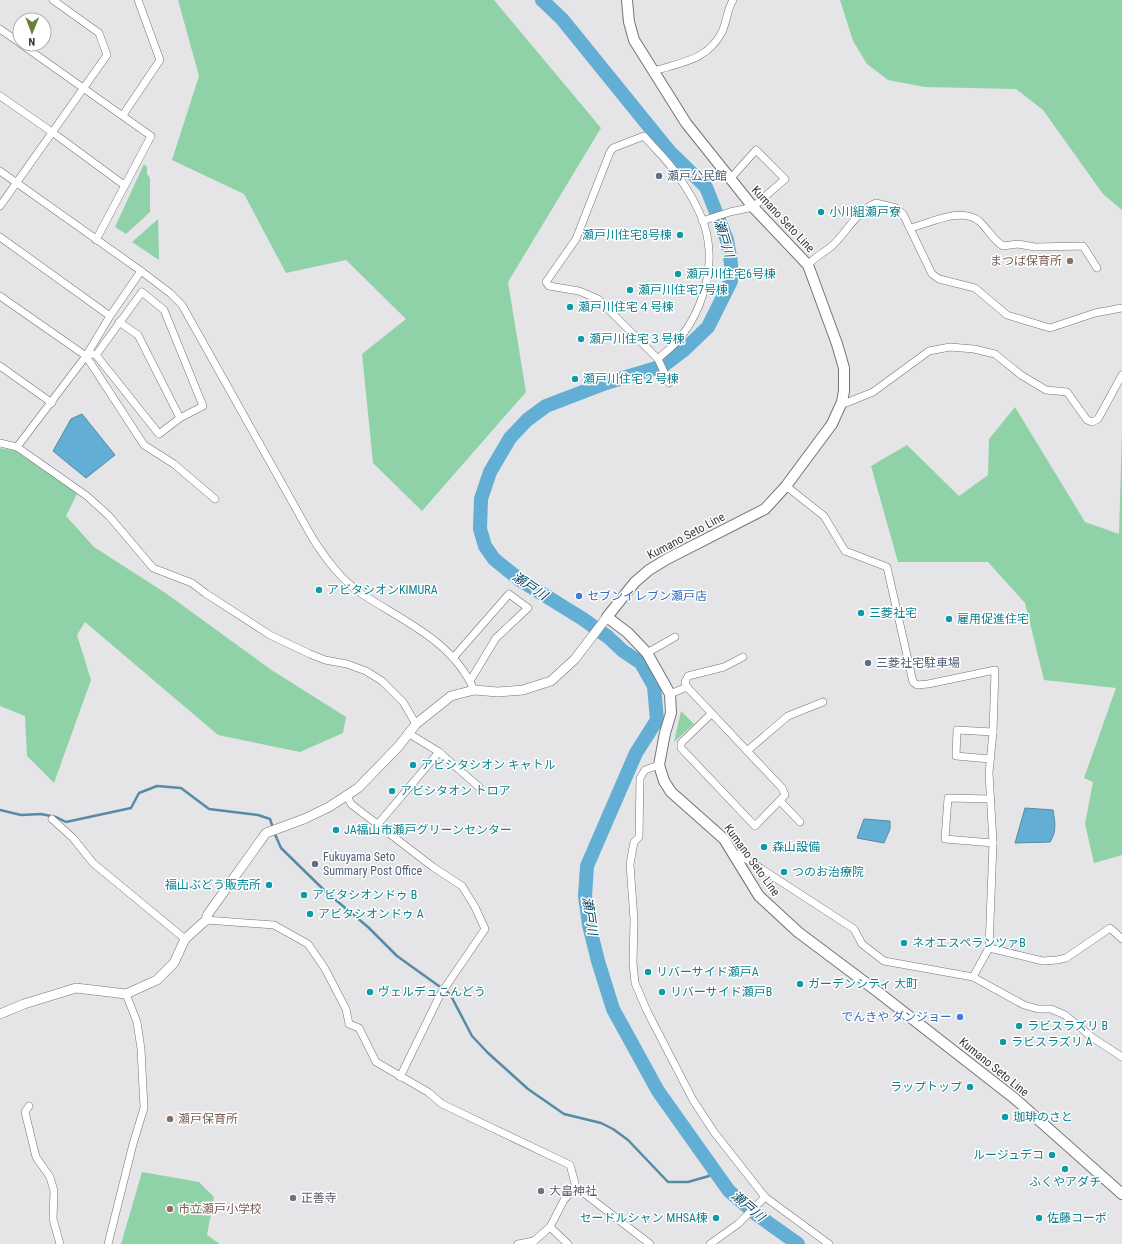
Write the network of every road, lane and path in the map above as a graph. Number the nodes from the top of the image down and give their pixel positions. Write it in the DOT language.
graph roads {
  1 [pos="53,0"];
  2 [pos="138,0"];
  3 [pos="627,0"];
  4 [pos="733,0"];
  5 [pos="0,29"];
  6 [pos="12,38"];
  7 [pos="32,52"];
  8 [pos="654,71"];
  9 [pos="84,88"];
  10 [pos="0,96"];
  11 [pos="123,115"];
  12 [pos="52,132"];
  13 [pos="0,171"];
  14 [pos="730,179"];
  15 [pos="17,183"];
  16 [pos="124,186"];
  17 [pos="0,206"];
  18 [pos="753,207"];
  19 [pos="705,220"];
  20 [pos="910,228"];
  21 [pos="0,237"];
  22 [pos="96,240"];
  23 [pos="808,265"];
  24 [pos="1096,268"];
  25 [pos="141,271"];
  26 [pos="0,296"];
  27 [pos="1122,308"];
  28 [pos="110,316"];
  29 [pos="119,322"];
  30 [pos="87,355"];
  31 [pos="96,355"];
  32 [pos="660,361"];
  33 [pos="0,366"];
  34 [pos="1122,375"];
  35 [pos="669,383"];
  36 [pos="842,402"];
  37 [pos="52,403"];
  38 [pos="180,418"];
  39 [pos="0,442"];
  40 [pos="17,447"];
  41 [pos="786,486"];
  42 [pos="215,499"];
  43 [pos="605,620"];
  44 [pos="675,637"];
  45 [pos="647,653"];
  46 [pos="743,656"];
  47 [pos="453,658"];
  48 [pos="470,681"];
  49 [pos="687,687"];
  50 [pos="474,690"];
  51 [pos="670,694"];
  52 [pos="823,702"];
  53 [pos="711,714"];
  54 [pos="416,724"];
  55 [pos="993,732"];
  56 [pos="408,733"];
  57 [pos="747,751"];
  58 [pos="439,752"];
  59 [pos="990,759"];
  60 [pos="659,765"];
  61 [pos="479,787"];
  62 [pos="347,796"];
  63 [pos="991,799"];
  64 [pos="780,801"];
  65 [pos="52,819"];
  66 [pos="800,822"];
  67 [pos="378,824"];
  68 [pos="993,843"];
  69 [pos="731,853"];
  70 [pos="206,920"];
  71 [pos="186,939"];
  72 [pos="1122,939"];
  73 [pos="989,948"];
  74 [pos="973,977"];
  75 [pos="126,994"];
  76 [pos="0,1014"];
  77 [pos="1122,1057"];
  78 [pos="400,1077"];
  79 [pos="29,1106"];
  80 [pos="576,1187"];
  81 [pos="1122,1194"];
  82 [pos="763,1198"];
  83 [pos="550,1227"];
  84 [pos="60,1244"];
  85 [pos="108,1244"];
  86 [pos="518,1244"];
  87 [pos="568,1244"];
  88 [pos="650,1244"];
  89 [pos="710,1244"];
  90 [pos="829,1244"];
  1 -- 9 [label="street"];
  2 -- 11 [label="street"];
  3 -- 8 [label="main road, Kumano Seto Line"];
  4 -- 8 [label="street"];
  5 -- 6 [label="street"];
  7 -- 9 [label="street"];
  8 -- 14 [label="main road, Kumano Seto Line"];
  9 -- 11 [label="street"];
  9 -- 12 [label="street"];
  10 -- 12 [label="street"];
  11 -- 16 [label="street"];
  12 -- 15 [label="street"];
  12 -- 16 [label="street"];
  13 -- 15 [label="street"];
  14 -- 18 [label="main road, Kumano Seto Line"];
  14 -- 18 [label="street"];
  15 -- 17 [label="street"];
  15 -- 22 [label="street"];
  16 -- 22 [label="street"];
  18 -- 19 [label="street"];
  18 -- 23 [label="main road, Kumano Seto Line"];
  19 -- 32 [label="street"];
  19 -- 32 [label="street"];
  20 -- 23 [label="street"];
  20 -- 24 [label="street"];
  20 -- 27 [label="street"];
  21 -- 28 [label="street"];
  22 -- 25 [label="street"];
  23 -- 36 [label="main road, Kumano Seto Line"];
  25 -- 28 [label="street"];
  25 -- 47 [label="street"];
  26 -- 30 [label="street"];
  28 -- 30 [label="street"];
  29 -- 31 [label="street"];
  29 -- 38 [label="street"];
  29 -- 38 [label="street"];
  30 -- 31 [label="street"];
  30 -- 37 [label="street"];
  30 -- 42 [label="street"];
  31 -- 38 [label="street"];
  32 -- 35 [label="street"];
  33 -- 37 [label="street"];
  34 -- 36 [label="street"];
  36 -- 41 [label="main road, Kumano Seto Line"];
  37 -- 40 [label="street"];
  39 -- 40 [label="street"];
  40 -- 54 [label="street"];
  41 -- 43 [label="main road, Kumano Seto Line"];
  41 -- 55 [label="street"];
  43 -- 45 [label="main road"];
  43 -- 50 [label="street"];
  44 -- 45 [label="street"];
  45 -- 51 [label="main road"];
  46 -- 49 [label="street"];
  47 -- 48 [label="street"];
  47 -- 48 [label="street"];
  48 -- 50 [label="street"];
  49 -- 51 [label="street"];
  49 -- 53 [label="street"];
  50 -- 54 [label="street"];
  51 -- 60 [label="main road"];
  52 -- 57 [label="street"];
  53 -- 57 [label="street"];
  53 -- 64 [label="street"];
  54 -- 56 [label="street"];
  55 -- 59 [label="street"];
  55 -- 59 [label="street"];
  56 -- 58 [label="street"];
  56 -- 62 [label="street"];
  57 -- 64 [label="street"];
  58 -- 61 [label="street"];
  58 -- 67 [label="street"];
  59 -- 63 [label="street"];
  60 -- 69 [label="main road, Kumano Seto Line"];
  60 -- 82 [label="street"];
  62 -- 67 [label="street"];
  62 -- 70 [label="street"];
  63 -- 68 [label="street"];
  63 -- 68 [label="street"];
  64 -- 66 [label="street"];
  65 -- 71 [label="street"];
  67 -- 78 [label="street"];
  68 -- 73 [label="street"];
  69 -- 74 [label="street"];
  69 -- 81 [label="main road, Kumano Seto Line"];
  70 -- 71 [label="street"];
  70 -- 78 [label="street"];
  71 -- 75 [label="street"];
  72 -- 73 [label="street"];
  73 -- 74 [label="street"];
  74 -- 77 [label="street"];
  75 -- 76 [label="street"];
  75 -- 85 [label="street"];
  78 -- 80 [label="street"];
  79 -- 84 [label="street"];
  80 -- 83 [label="street"];
  80 -- 88 [label="street"];
  82 -- 89 [label="street"];
  82 -- 90 [label="street"];
  83 -- 86 [label="street"];
  83 -- 87 [label="street"];
}
